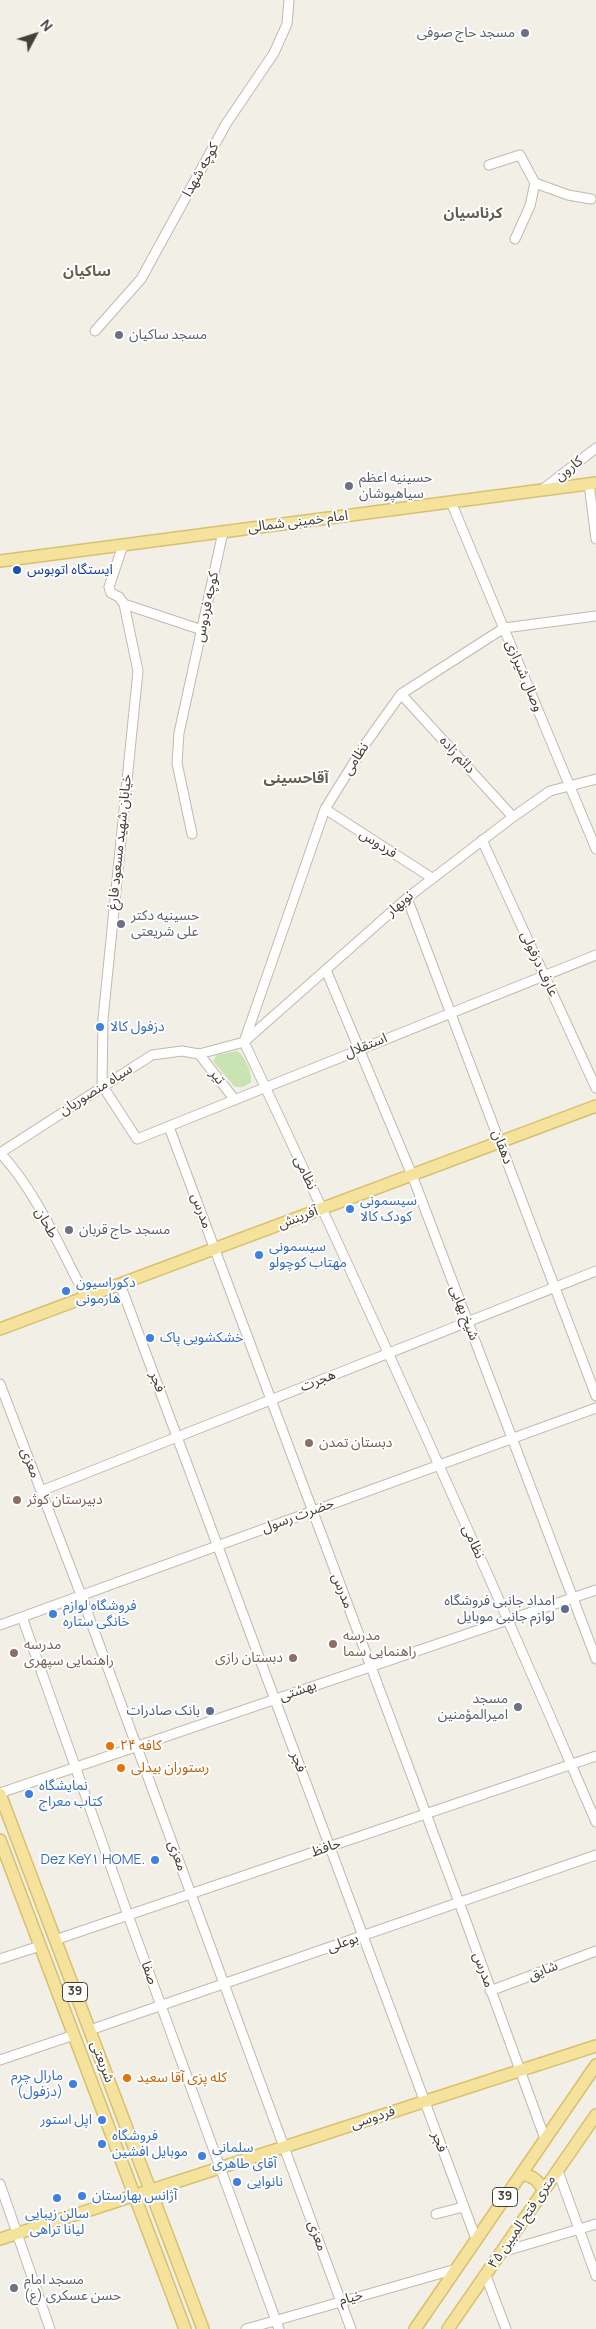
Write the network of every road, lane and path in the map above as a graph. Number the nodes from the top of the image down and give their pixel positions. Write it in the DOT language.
graph roads {
  1 [pos="289,0"];
  2 [pos="489,165"];
  3 [pos="535,183"];
  4 [pos="591,199"];
  5 [pos="515,239"];
  6 [pos="95,331"];
  7 [pos="596,448"];
  8 [pos="592,484"];
  9 [pos="542,490"];
  10 [pos="451,502"];
  11 [pos="223,532"];
  12 [pos="596,539"];
  13 [pos="123,545"];
  14 [pos="0,561"];
  15 [pos="124,604"];
  16 [pos="596,616"];
  17 [pos="504,628"];
  18 [pos="202,630"];
  19 [pos="401,694"];
  20 [pos="596,779"];
  21 [pos="570,786"];
  22 [pos="325,809"];
  23 [pos="513,817"];
  24 [pos="192,834"];
  25 [pos="482,840"];
  26 [pos="596,849"];
  27 [pos="432,878"];
  28 [pos="407,898"];
  29 [pos="596,955"];
  30 [pos="326,970"];
  31 [pos="544,974"];
  32 [pos="450,1012"];
  33 [pos="244,1042"];
  34 [pos="358,1049"];
  35 [pos="199,1054"];
  36 [pos="102,1085"];
  37 [pos="265,1087"];
  38 [pos="596,1088"];
  39 [pos="236,1100"];
  40 [pos="596,1106"];
  41 [pos="169,1127"];
  42 [pos="500,1142"];
  43 [pos="0,1153"];
  44 [pos="412,1175"];
  45 [pos="322,1209"];
  46 [pos="215,1249"];
  47 [pos="596,1271"];
  48 [pos="120,1284"];
  49 [pos="555,1287"];
  50 [pos="86,1297"];
  51 [pos="467,1322"];
  52 [pos="0,1329"];
  53 [pos="388,1353"];
  54 [pos="0,1384"];
  55 [pos="596,1396"];
  56 [pos="271,1400"];
  57 [pos="596,1408"];
  58 [pos="178,1437"];
  59 [pos="512,1438"];
  60 [pos="438,1465"];
  61 [pos="41,1491"];
  62 [pos="313,1511"];
  63 [pos="218,1545"];
  64 [pos="596,1590"];
  65 [pos="81,1596"];
  66 [pos="572,1598"];
  67 [pos="22,1617"];
  68 [pos="508,1619"];
  69 [pos="0,1625"];
  70 [pos="596,1659"];
  71 [pos="371,1666"];
  72 [pos="274,1699"];
  73 [pos="136,1746"];
  74 [pos="596,1756"];
  75 [pos="571,1765"];
  76 [pos="76,1767"];
  77 [pos="0,1794"];
  78 [pos="426,1814"];
  79 [pos="596,1822"];
  80 [pos="0,1840"];
  81 [pos="330,1846"];
  82 [pos="596,1855"];
  83 [pos="191,1894"];
  84 [pos="459,1902"];
  85 [pos="128,1915"];
  86 [pos="363,1936"];
  87 [pos="56,1940"];
  88 [pos="40,1946"];
  89 [pos="596,1951"];
  90 [pos="0,1959"];
  91 [pos="224,1984"];
  92 [pos="490,1991"];
  93 [pos="161,2006"];
  94 [pos="90,2030"];
  95 [pos="74,2035"];
  96 [pos="596,2046"];
  97 [pos="0,2060"];
  98 [pos="596,2065"];
  99 [pos="520,2071"];
  100 [pos="424,2102"];
  101 [pos="596,2115"];
  102 [pos="545,2139"];
  103 [pos="284,2147"];
  104 [pos="220,2168"];
  105 [pos="558,2170"];
  106 [pos="521,2174"];
  107 [pos="0,2184"];
  108 [pos="151,2190"];
  109 [pos="544,2191"];
  110 [pos="135,2196"];
  111 [pos="463,2207"];
  112 [pos="436,2214"];
  113 [pos="596,2224"];
  114 [pos="579,2229"];
  115 [pos="18,2234"];
  116 [pos="476,2239"];
  117 [pos="0,2240"];
  118 [pos="502,2252"];
  119 [pos="456,2269"];
  120 [pos="486,2276"];
  121 [pos="596,2276"];
  122 [pos="341,2301"];
  123 [pos="277,2324"];
  124 [pos="418,2326"];
  125 [pos="50,2329"];
  126 [pos="185,2329"];
  127 [pos="203,2329"];
  128 [pos="246,2329"];
  129 [pos="351,2329"];
  130 [pos="448,2329"];
  131 [pos="506,2329"];
  1 -- 6 [label="street, کوچه شهدا"];
  2 -- 3 [label="street"];
  3 -- 4 [label="street"];
  3 -- 5 [label="street"];
  7 -- 9 [label="street, کارون"];
  8 -- 9 [label="main road, امام خمینی شمالی"];
  8 -- 12 [label="street"];
  9 -- 10 [label="main road, امام خمینی شمالی"];
  10 -- 11 [label="main road, امام خمینی شمالی"];
  10 -- 17 [label="street, وصال شیرازی"];
  11 -- 13 [label="main road, امام خمینی شمالی"];
  11 -- 18 [label="street, کوچه فردوس"];
  13 -- 14 [label="main road, امام خمینی شمالی"];
  13 -- 15 [label="street, خیابان شهید مسعود فارغ"];
  15 -- 18 [label="street"];
  15 -- 36 [label="street, خیابان شهید مسعود فارغ"];
  16 -- 17 [label="street"];
  17 -- 19 [label="street, نظامی"];
  17 -- 21 [label="street, وصال شیرازی"];
  18 -- 24 [label="street, کوچه فردوس"];
  19 -- 22 [label="street, نظامی"];
  19 -- 23 [label="street, دائم زاده"];
  20 -- 21 [label="street, نوبهار"];
  21 -- 23 [label="street, نوبهار"];
  21 -- 26 [label="street, وصال شیرازی"];
  22 -- 27 [label="street, فردوس"];
  22 -- 33 [label="street, نظامی"];
  23 -- 25 [label="street, نوبهار"];
  25 -- 27 [label="street, نوبهار"];
  25 -- 31 [label="street, عارف دزفولی"];
  27 -- 28 [label="street, نوبهار"];
  28 -- 30 [label="street, نوبهار"];
  28 -- 32 [label="street, دهقان"];
  29 -- 31 [label="street, استقلال"];
  30 -- 33 [label="street, نوبهار"];
  30 -- 34 [label="street, شیخ بهایی"];
  31 -- 32 [label="street, استقلال"];
  31 -- 38 [label="street, عارف دزفولی"];
  32 -- 34 [label="street, استقلال"];
  32 -- 42 [label="street, دهقان"];
  33 -- 35 [label="street, سیاه منصوریان"];
  33 -- 37 [label="street, نظامی"];
  34 -- 37 [label="street, استقلال"];
  34 -- 44 [label="street, شیخ بهایی"];
  35 -- 36 [label="street, سیاه منصوریان"];
  35 -- 39 [label="street, تیر"];
  36 -- 41 [label="street, استقلال"];
  36 -- 43 [label="street, سیاه منصوریان"];
  37 -- 39 [label="street, استقلال"];
  37 -- 45 [label="street, نظامی"];
  39 -- 41 [label="street, استقلال"];
  40 -- 42 [label="main road, آفرینش"];
  41 -- 46 [label="street, مدرس"];
  42 -- 44 [label="main road, آفرینش"];
  42 -- 49 [label="street, دهقان"];
  43 -- 50 [label="street, طحان"];
  44 -- 45 [label="main road, آفرینش"];
  44 -- 51 [label="street, شیخ بهایی"];
  45 -- 46 [label="main road, آفرینش"];
  45 -- 53 [label="street, نظامی"];
  46 -- 48 [label="main road, آفرینش"];
  46 -- 56 [label="street, مدرس"];
  47 -- 49 [label="street, هجرت"];
  48 -- 50 [label="main road, آفرینش"];
  48 -- 58 [label="street, فجر"];
  49 -- 51 [label="street, هجرت"];
  49 -- 55 [label="street, دهقان"];
  50 -- 52 [label="main road, آفرینش"];
  51 -- 53 [label="street, هجرت"];
  51 -- 59 [label="street, شیخ بهایی"];
  53 -- 56 [label="street, هجرت"];
  53 -- 60 [label="street, نظامی"];
  54 -- 61 [label="street, معزی"];
  56 -- 58 [label="street, هجرت"];
  56 -- 62 [label="street, مدرس"];
  57 -- 59 [label="street, حضرت رسول"];
  58 -- 61 [label="street, هجرت"];
  58 -- 63 [label="street, فجر"];
  59 -- 60 [label="street, حضرت رسول"];
  59 -- 66 [label="street, شیخ بهایی"];
  60 -- 62 [label="street, حضرت رسول"];
  60 -- 68 [label="street, نظامی"];
  61 -- 65 [label="street, معزی"];
  62 -- 63 [label="street, حضرت رسول"];
  62 -- 71 [label="street, مدرس"];
  63 -- 65 [label="street, حضرت رسول"];
  63 -- 72 [label="street, فجر"];
  64 -- 66 [label="street, بهشتی"];
  65 -- 67 [label="street, حضرت رسول"];
  65 -- 73 [label="street, معزی"];
  66 -- 68 [label="street, بهشتی"];
  66 -- 70 [label="street, شیخ بهایی"];
  67 -- 69 [label="street, حضرت رسول"];
  67 -- 76 [label="street, صفا"];
  68 -- 71 [label="street, بهشتی"];
  68 -- 75 [label="street, نظامی"];
  71 -- 72 [label="street, بهشتی"];
  71 -- 78 [label="street, مدرس"];
  72 -- 73 [label="street, بهشتی"];
  72 -- 81 [label="street, فجر"];
  73 -- 76 [label="street, بهشتی"];
  73 -- 83 [label="street, معزی"];
  74 -- 75 [label="street, حافظ"];
  75 -- 78 [label="street, حافظ"];
  75 -- 79 [label="street, نظامی"];
  76 -- 77 [label="street, بهشتی"];
  76 -- 85 [label="street, صفا"];
  77 -- 87 [label="main road, شریعتی / 39"];
  78 -- 81 [label="street, حافظ"];
  78 -- 84 [label="street, مدرس"];
  80 -- 88 [label="main road, شریعتی / 39"];
  81 -- 83 [label="street, حافظ"];
  81 -- 86 [label="street, فجر"];
  82 -- 84 [label="street, بوعلی"];
  83 -- 85 [label="street, حافظ"];
  83 -- 91 [label="street, معزی"];
  84 -- 86 [label="street, بوعلی"];
  84 -- 92 [label="street, مدرس"];
  85 -- 87 [label="street, حافظ"];
  85 -- 93 [label="street, صفا"];
  86 -- 91 [label="street, بوعلی"];
  86 -- 100 [label="street, فجر"];
  87 -- 94 [label="main road, شریعتی / 39"];
  88 -- 90 [label="street"];
  88 -- 95 [label="main road, شریعتی / 39"];
  89 -- 92 [label="street, شایق"];
  91 -- 93 [label="street, بوعلی"];
  91 -- 103 [label="street, معزی"];
  92 -- 99 [label="street, مدرس"];
  93 -- 94 [label="street, بوعلی"];
  93 -- 104 [label="street, صفا"];
  94 -- 108 [label="main road, شریعتی / 39"];
  95 -- 97 [label="street"];
  95 -- 110 [label="main road, شریعتی / 39"];
  96 -- 99 [label="main road, فردوسی"];
  98 -- 102 [label="main road, ۴۵ متری فتح المبین / 39"];
  99 -- 100 [label="main road, فردوسی"];
  99 -- 102 [label="street, مدرس"];
  100 -- 103 [label="main road, فردوسی"];
  100 -- 111 [label="street, فجر"];
  101 -- 105 [label="main road, ۴۵ متری فتح المبین / 39"];
  102 -- 106 [label="main road, ۴۵ متری فتح المبین / 39"];
  103 -- 104 [label="main road, فردوسی"];
  103 -- 122 [label="street, معزی"];
  104 -- 108 [label="main road, فردوسی"];
  104 -- 123 [label="street, صفا"];
  105 -- 109 [label="main road, ۴۵ متری فتح المبین / 39"];
  105 -- 114 [label="street"];
  106 -- 109 [label="main road"];
  106 -- 116 [label="main road, ۴۵ متری فتح المبین / 39"];
  107 -- 115 [label="street"];
  108 -- 110 [label="main road, فردوسی"];
  108 -- 127 [label="main road, شریعتی / 39"];
  109 -- 118 [label="main road, ۴۵ متری فتح المبین / 39"];
  110 -- 115 [label="main road"];
  110 -- 126 [label="main road, شریعتی / 39"];
  111 -- 112 [label="street"];
  111 -- 116 [label="street, فجر"];
  113 -- 114 [label="street"];
  114 -- 118 [label="street"];
  114 -- 121 [label="street"];
  115 -- 117 [label="main road"];
  115 -- 125 [label="street"];
  116 -- 119 [label="main road, ۴۵ متری فتح المبین / 39"];
  118 -- 120 [label="main road, ۴۵ متری فتح المبین / 39"];
  119 -- 122 [label="street, خیام"];
  119 -- 124 [label="main road, ۴۵ متری فتح المبین / 39"];
  120 -- 130 [label="main road, ۴۵ متری فتح المبین / 39"];
  120 -- 131 [label="street"];
  122 -- 123 [label="street, خیام"];
  122 -- 129 [label="street, معزی"];
  123 -- 128 [label="street, خیام"];
}
